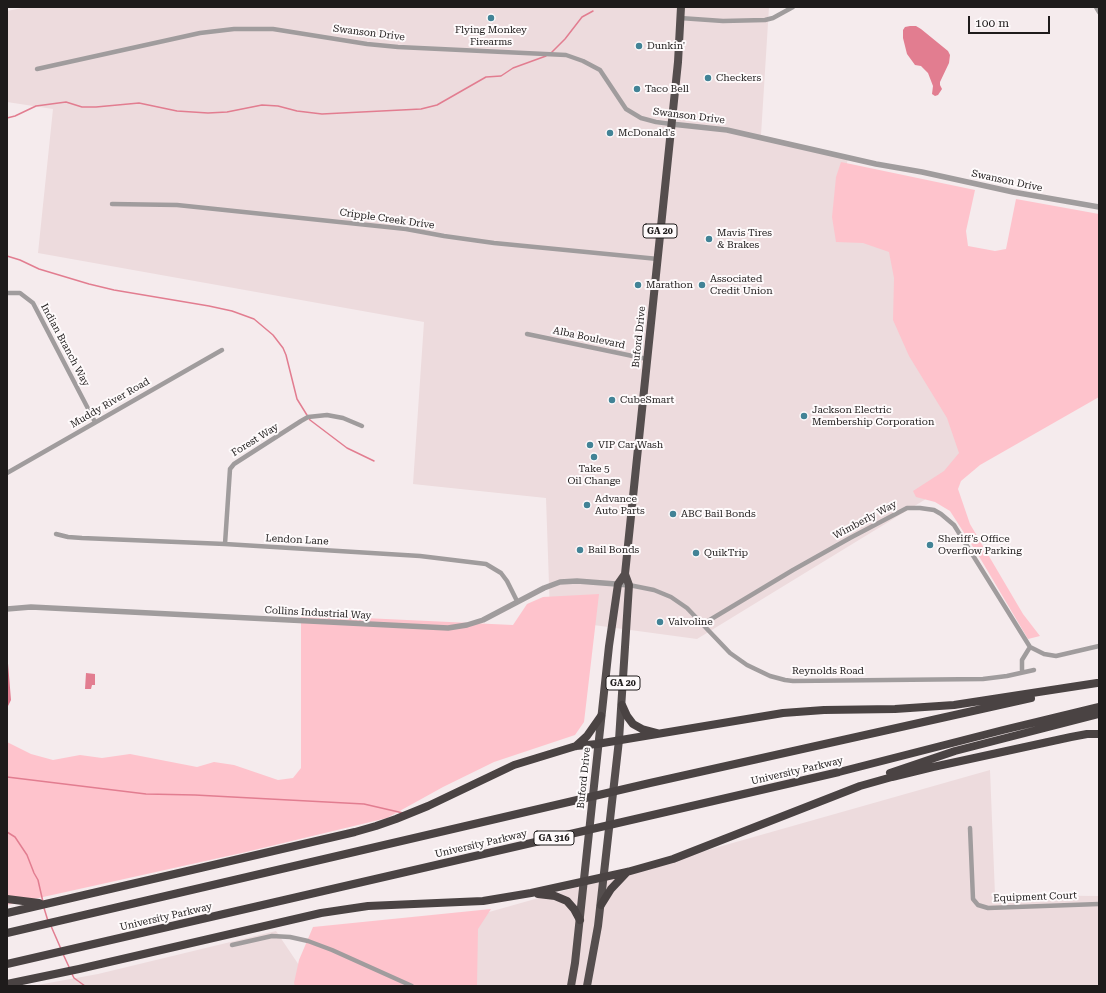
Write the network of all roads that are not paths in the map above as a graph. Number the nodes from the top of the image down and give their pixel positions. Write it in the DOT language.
graph roads {
  1 [pos="681,7"];
  2 [pos="793,7"];
  3 [pos="1096,7"];
  4 [pos="1099,12"];
  5 [pos="680,18"];
  6 [pos="37,69"];
  7 [pos="672,124"];
  8 [pos="112,204"];
  9 [pos="1099,207"];
  10 [pos="658,259"];
  11 [pos="7,293"];
  12 [pos="527,334"];
  13 [pos="222,350"];
  14 [pos="647,360"];
  15 [pos="95,422"];
  16 [pos="362,426"];
  17 [pos="7,473"];
  18 [pos="56,534"];
  19 [pos="225,544"];
  20 [pos="625,574"];
  21 [pos="618,584"];
  22 [pos="629,585"];
  23 [pos="517,601"];
  24 [pos="7,609"];
  25 [pos="703,624"];
  26 [pos="1099,646"];
  27 [pos="1030,648"];
  28 [pos="1034,670"];
  29 [pos="1022,672"];
  30 [pos="1098,683"];
  31 [pos="622,705"];
  32 [pos="1099,707"];
  33 [pos="1099,714"];
  34 [pos="601,716"];
  35 [pos="661,734"];
  36 [pos="1099,734"];
  37 [pos="619,740"];
  38 [pos="597,744"];
  39 [pos="576,746"];
  40 [pos="860,786"];
  41 [pos="970,828"];
  42 [pos="627,872"];
  43 [pos="604,876"];
  44 [pos="584,881"];
  45 [pos="531,893"];
  46 [pos="7,899"];
  47 [pos="45,904"];
  48 [pos="1099,904"];
  49 [pos="601,905"];
  50 [pos="7,913"];
  51 [pos="580,920"];
  52 [pos="7,933"];
  53 [pos="232,945"];
  54 [pos="7,964"];
  55 [pos="79,969"];
  56 [pos="7,984"];
  57 [pos="26,986"];
  58 [pos="412,986"];
  59 [pos="571,986"];
  60 [pos="588,986"];
  1 -- 5 [label="highway, Buford Drive / GA 20"];
  2 -- 5 [label="street"];
  3 -- 4 [label="street"];
  5 -- 7 [label="highway, Buford Drive / GA 20"];
  6 -- 7 [label="street, Swanson Drive"];
  7 -- 9 [label="street, Swanson Drive"];
  7 -- 10 [label="highway, Buford Drive / GA 20"];
  8 -- 10 [label="street, Cripple Creek Drive"];
  10 -- 14 [label="highway, Buford Drive / GA 20"];
  11 -- 15 [label="street, Indian Branch Way"];
  12 -- 14 [label="street, Alba Boulevard"];
  13 -- 15 [label="street, Muddy River Road"];
  14 -- 20 [label="highway, Buford Drive / GA 20"];
  15 -- 17 [label="street, Muddy River Road"];
  16 -- 19 [label="street, Forest Way"];
  18 -- 19 [label="street, Lendon Lane"];
  19 -- 23 [label="street, Lendon Lane"];
  20 -- 21 [label="highway, Buford Drive / GA 20"];
  20 -- 22 [label="highway, Buford Drive / GA 20"];
  21 -- 22 [label="street, Collins Industrial Way"];
  21 -- 23 [label="street, Collins Industrial Way"];
  21 -- 34 [label="highway, Buford Drive / GA 20"];
  22 -- 25 [label="street, Reynolds Road"];
  22 -- 31 [label="highway, Buford Drive / GA 20"];
  23 -- 24 [label="street, Collins Industrial Way"];
  25 -- 27 [label="street, Wimberly Way"];
  25 -- 29 [label="street, Reynolds Road"];
  26 -- 27 [label="street"];
  27 -- 29 [label="street"];
  28 -- 29 [label="street, Reynolds Road"];
  30 -- 35 [label="highway"];
  30 -- 52 [label="highway, University Parkway"];
  31 -- 35 [label="highway"];
  31 -- 37 [label="highway, Buford Drive / GA 20"];
  32 -- 54 [label="highway, University Parkway / GA 316"];
  33 -- 40 [label="highway"];
  34 -- 38 [label="highway, Buford Drive / GA 20"];
  34 -- 39 [label="highway"];
  35 -- 37 [label="highway"];
  36 -- 40 [label="highway"];
  37 -- 38 [label="highway"];
  37 -- 43 [label="highway, Buford Drive / GA 20"];
  38 -- 39 [label="highway"];
  38 -- 44 [label="highway, Buford Drive / GA 20"];
  39 -- 47 [label="highway"];
  40 -- 42 [label="highway"];
  41 -- 48 [label="street, Equipment Court"];
  42 -- 43 [label="highway"];
  42 -- 49 [label="highway"];
  43 -- 44 [label="highway"];
  43 -- 49 [label="highway, Buford Drive / GA 20"];
  44 -- 45 [label="highway"];
  44 -- 51 [label="highway, Buford Drive / GA 20"];
  45 -- 51 [label="highway"];
  45 -- 55 [label="highway"];
  46 -- 47 [label="highway"];
  47 -- 50 [label="highway"];
  49 -- 60 [label="highway, Buford Drive / GA 20"];
  51 -- 59 [label="highway, Buford Drive / GA 20"];
  53 -- 58 [label="street"];
  55 -- 56 [label="highway"];
  55 -- 57 [label="highway"];
}
